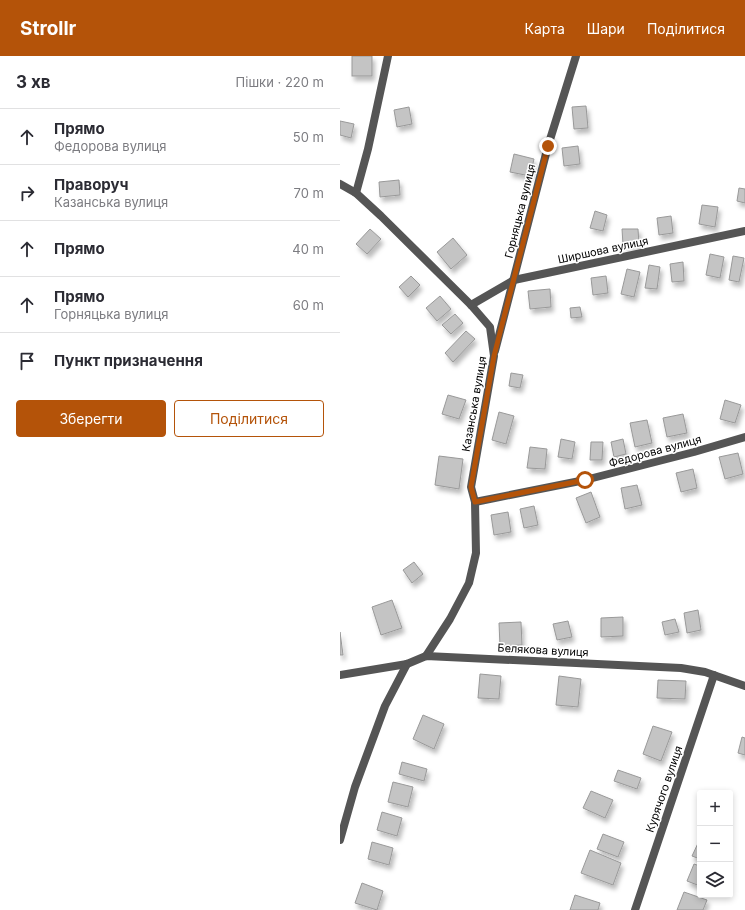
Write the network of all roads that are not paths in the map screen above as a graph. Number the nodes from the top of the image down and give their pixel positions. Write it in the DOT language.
graph roads {
  1 [pos="388,56"];
  2 [pos="576,56"];
  3 [pos="340,184"];
  4 [pos="356,193"];
  5 [pos="745,231"];
  6 [pos="514,280"];
  7 [pos="471,305"];
  8 [pos="494,356"];
  9 [pos="745,437"];
  10 [pos="475,502"];
  11 [pos="426,656"];
  12 [pos="407,664"];
  13 [pos="340,675"];
  14 [pos="714,675"];
  15 [pos="745,686"];
  16 [pos="340,840"];
  17 [pos="635,910"];
  1 -- 4 [label="street"];
  2 -- 6 [label="street, Горняцька вулиця"];
  3 -- 4 [label="street, Казанська вулиця"];
  4 -- 7 [label="street, Казанська вулиця"];
  5 -- 6 [label="street, Ширшова вулиця"];
  6 -- 7 [label="street, Ширшова вулиця"];
  6 -- 8 [label="street, Горняцька вулиця"];
  7 -- 8 [label="street, Казанська вулиця"];
  8 -- 10 [label="street, Казанська вулиця"];
  9 -- 10 [label="street, Федорова вулиця"];
  10 -- 11 [label="street, Казанська вулиця"];
  11 -- 12 [label="street, Белякова вулиця"];
  11 -- 14 [label="street, Белякова вулиця"];
  12 -- 13 [label="street, Белякова вулиця"];
  12 -- 16 [label="street"];
  14 -- 15 [label="street, Белякова вулиця"];
  14 -- 17 [label="street, Курячого вулиця"];
}
